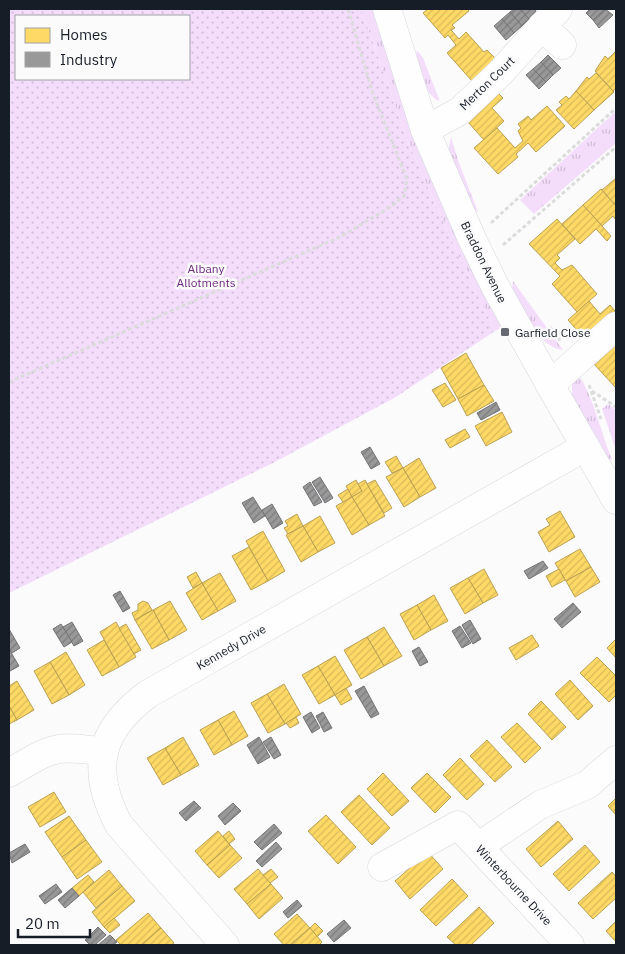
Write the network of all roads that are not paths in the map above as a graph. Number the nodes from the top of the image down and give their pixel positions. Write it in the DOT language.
graph roads {
  1 [pos="387,9"];
  2 [pos="550,18"];
  3 [pos="562,45"];
  4 [pos="425,130"];
  5 [pos="616,326"];
  6 [pos="550,385"];
  7 [pos="584,447"];
  8 [pos="616,500"];
  9 [pos="104,752"];
  10 [pos="616,760"];
  11 [pos="9,773"];
  12 [pos="479,846"];
  13 [pos="382,868"];
  14 [pos="225,945"];
  15 [pos="570,945"];
  1 -- 4 [label="street, Braddon Avenue"];
  2 -- 3 [label="street, Merton Court"];
  2 -- 4 [label="street, Merton Court"];
  4 -- 6 [label="street, Braddon Avenue"];
  5 -- 6 [label="street"];
  6 -- 7 [label="street, Braddon Avenue"];
  7 -- 8 [label="street, Braddon Avenue"];
  7 -- 9 [label="street, Kennedy Drive"];
  9 -- 11 [label="street"];
  9 -- 14 [label="street, Kennedy Drive"];
  10 -- 12 [label="street"];
  12 -- 13 [label="street, Winterbourne Drive"];
  12 -- 15 [label="street, Winterbourne Drive"];
}
